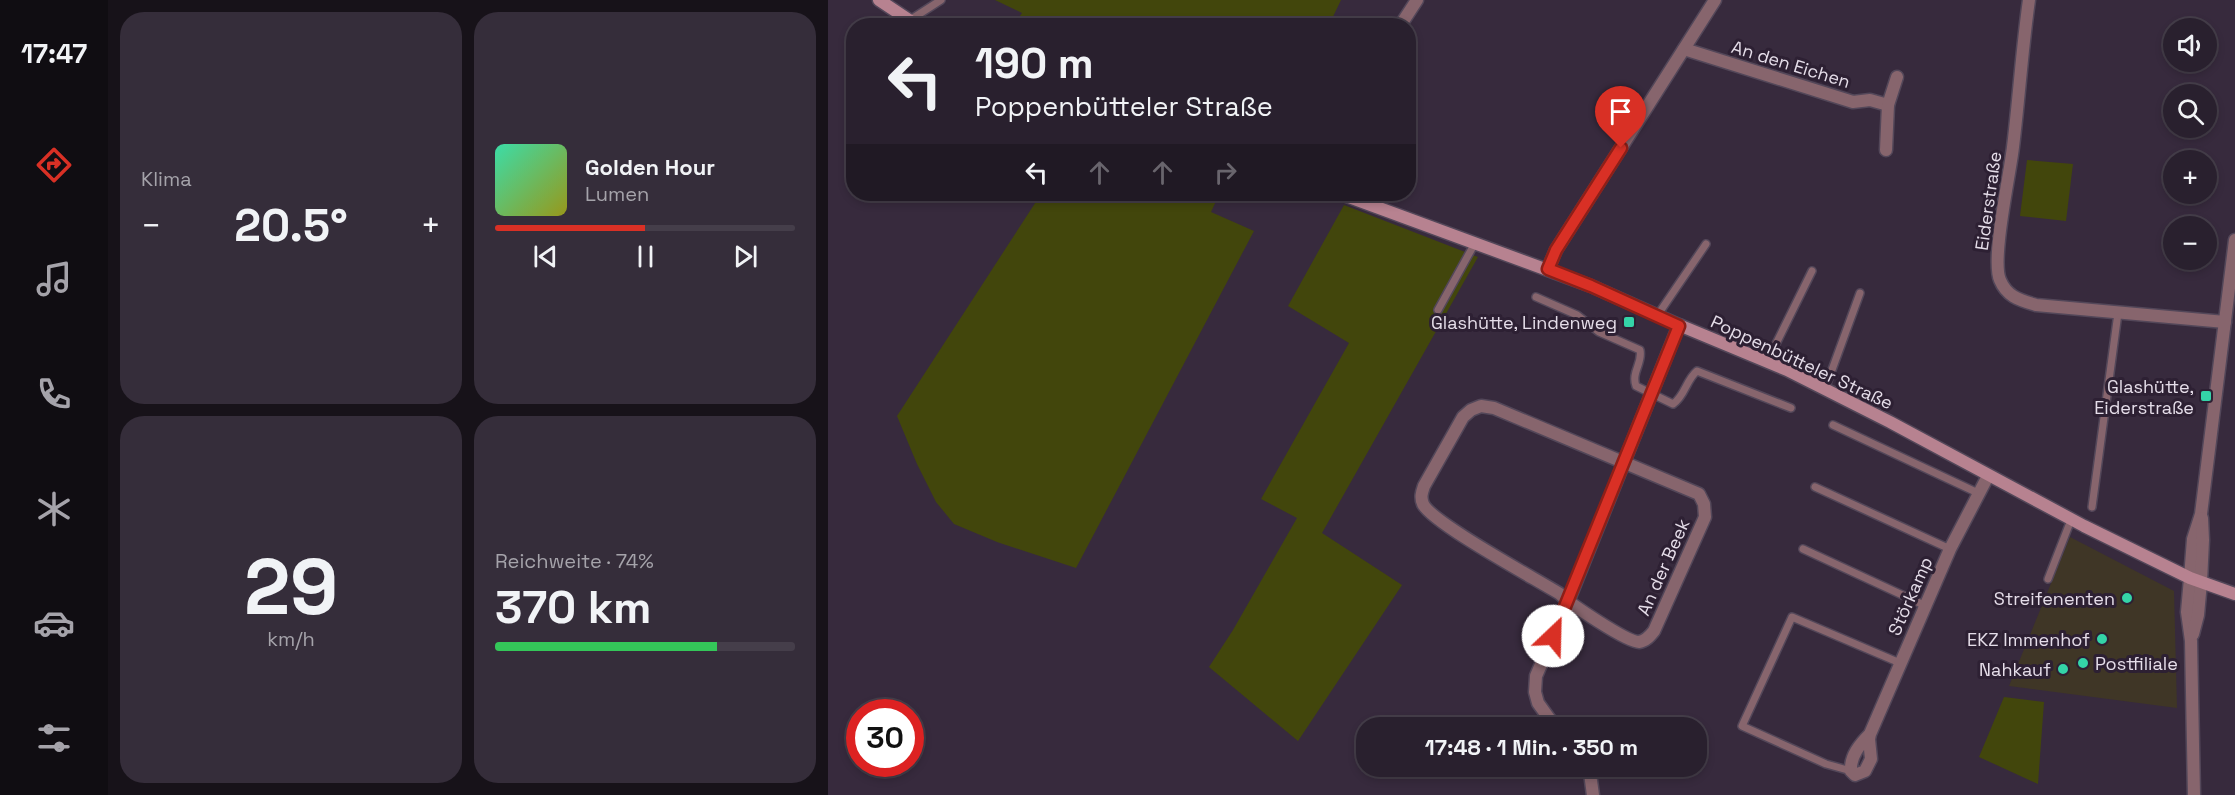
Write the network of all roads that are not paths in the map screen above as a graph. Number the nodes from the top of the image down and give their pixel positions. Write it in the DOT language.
graph roads {
  1 [pos="879,0"];
  2 [pos="941,0"];
  3 [pos="1417,0"];
  4 [pos="1715,0"];
  5 [pos="2029,0"];
  6 [pos="906,18"];
  7 [pos="920,18"];
  8 [pos="1405,18"];
  9 [pos="1684,50"];
  10 [pos="1897,77"];
  11 [pos="1888,105"];
  12 [pos="1886,150"];
  13 [pos="1360,201"];
  14 [pos="2235,240"];
  15 [pos="1475,243"];
  16 [pos="1706,244"];
  17 [pos="1548,269"];
  18 [pos="1812,271"];
  19 [pos="1860,293"];
  20 [pos="1536,297"];
  21 [pos="1438,310"];
  22 [pos="2118,313"];
  23 [pos="1657,316"];
  24 [pos="2224,322"];
  25 [pos="1679,326"];
  26 [pos="1767,362"];
  27 [pos="1826,389"];
  28 [pos="1652,394"];
  29 [pos="1791,408"];
  30 [pos="1833,425"];
  31 [pos="1625,461"];
  32 [pos="1988,476"];
  33 [pos="1815,487"];
  34 [pos="1978,493"];
  35 [pos="2092,507"];
  36 [pos="2071,520"];
  37 [pos="1803,549"];
  38 [pos="1950,549"];
  39 [pos="2048,579"];
  40 [pos="2195,580"];
  41 [pos="2235,594"];
  42 [pos="1568,602"];
  43 [pos="1926,606"];
  44 [pos="1900,663"];
  45 [pos="1547,717"];
  46 [pos="1851,771"];
  47 [pos="1591,777"];
  48 [pos="1593,795"];
  49 [pos="2194,795"];
  1 -- 6 [label="main road"];
  2 -- 7 [label="lane"];
  3 -- 8 [label="street"];
  4 -- 9 [label="street"];
  5 -- 22 [label="street, Eiderstraße"];
  9 -- 11 [label="street, An den Eichen"];
  9 -- 17 [label="street"];
  10 -- 11 [label="street"];
  11 -- 12 [label="street"];
  13 -- 15 [label="main road, Poppenbütteler Straße"];
  14 -- 24 [label="street"];
  15 -- 17 [label="main road, Poppenbütteler Straße"];
  15 -- 21 [label="lane"];
  16 -- 23 [label="lane"];
  17 -- 23 [label="main road, Poppenbütteler Straße"];
  18 -- 26 [label="lane"];
  19 -- 27 [label="lane"];
  20 -- 28 [label="lane"];
  22 -- 24 [label="street, Eiderstraße"];
  22 -- 35 [label="lane"];
  23 -- 25 [label="main road, Poppenbütteler Straße"];
  24 -- 40 [label="street"];
  25 -- 26 [label="main road, Poppenbütteler Straße"];
  25 -- 28 [label="street"];
  26 -- 27 [label="main road, Poppenbütteler Straße"];
  27 -- 32 [label="main road, Poppenbütteler Straße"];
  28 -- 29 [label="lane"];
  28 -- 31 [label="street"];
  30 -- 34 [label="lane"];
  31 -- 42 [label="street"];
  31 -- 42 [label="street, An der Beek"];
  31 -- 42 [label="street, An der Beek"];
  32 -- 34 [label="street, Störkamp"];
  32 -- 36 [label="main road, Poppenbütteler Straße"];
  33 -- 38 [label="lane"];
  34 -- 38 [label="street, Störkamp"];
  36 -- 39 [label="lane"];
  36 -- 40 [label="main road, Poppenbütteler Straße"];
  37 -- 43 [label="lane"];
  38 -- 43 [label="street, Störkamp"];
  40 -- 41 [label="main road, Poppenbütteler Straße"];
  40 -- 49 [label="street"];
  42 -- 45 [label="street"];
  43 -- 44 [label="street, Störkamp"];
  44 -- 46 [label="street, Störkamp"];
  44 -- 46 [label="lane"];
  47 -- 48 [label="street"];
}
